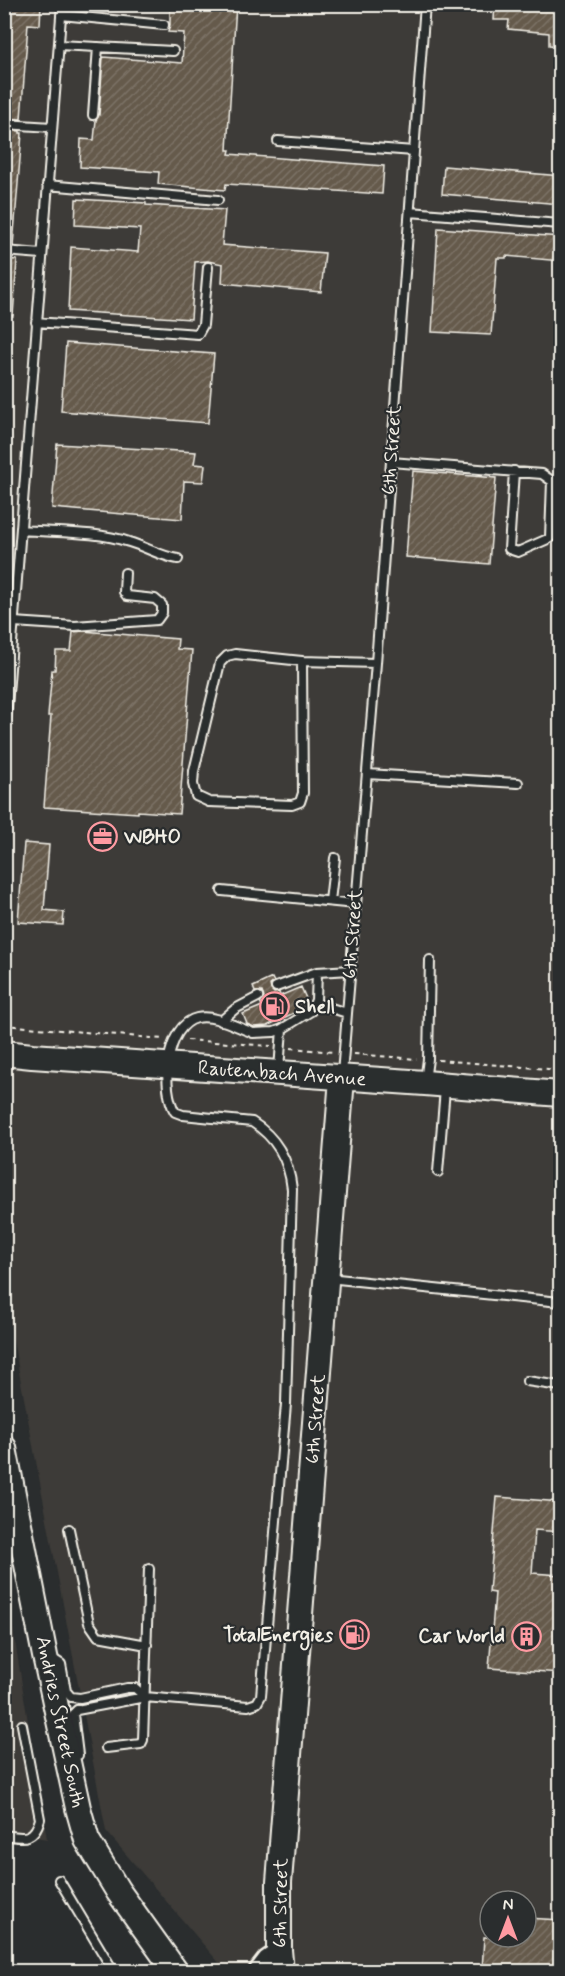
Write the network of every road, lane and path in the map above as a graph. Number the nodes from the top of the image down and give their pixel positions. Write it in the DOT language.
graph roads {
  1 [pos="62,4"];
  2 [pos="425,4"];
  3 [pos="61,15"];
  4 [pos="164,25"];
  5 [pos="58,45"];
  6 [pos="98,47"];
  7 [pos="173,51"];
  8 [pos="93,115"];
  9 [pos="4,124"];
  10 [pos="52,127"];
  11 [pos="278,141"];
  12 [pos="414,151"];
  13 [pos="47,185"];
  14 [pos="218,200"];
  15 [pos="410,212"];
  16 [pos="561,224"];
  17 [pos="4,251"];
  18 [pos="42,254"];
  19 [pos="208,267"];
  20 [pos="36,322"];
  21 [pos="391,462"];
  22 [pos="514,471"];
  23 [pos="21,530"];
  24 [pos="178,560"];
  25 [pos="125,573"];
  26 [pos="14,622"];
  27 [pos="302,661"];
  28 [pos="376,663"];
  29 [pos="5,724"];
  30 [pos="4,745"];
  31 [pos="367,774"];
  32 [pos="518,783"];
  33 [pos="335,858"];
  34 [pos="222,891"];
  35 [pos="330,901"];
  36 [pos="356,904"];
  37 [pos="430,960"];
  38 [pos="351,970"];
  39 [pos="317,972"];
  40 [pos="276,987"];
  41 [pos="258,997"];
  42 [pos="315,1004"];
  43 [pos="347,1012"];
  44 [pos="220,1021"];
  45 [pos="282,1029"];
  46 [pos="4,1053"];
  47 [pos="167,1066"];
  48 [pos="278,1074"];
  49 [pos="342,1078"];
  50 [pos="435,1084"];
  51 [pos="561,1094"];
  52 [pos="438,1172"];
  53 [pos="327,1277"];
  54 [pos="561,1302"];
  55 [pos="527,1381"];
  56 [pos="561,1386"];
  57 [pos="4,1448"];
  58 [pos="69,1529"];
  59 [pos="149,1569"];
  60 [pos="147,1645"];
  61 [pos="45,1656"];
  62 [pos="145,1697"];
  63 [pos="22,1725"];
  64 [pos="106,1748"];
  65 [pos="70,1769"];
  66 [pos="4,1835"];
  67 [pos="59,1880"];
  68 [pos="280,1960"];
  69 [pos="178,1968"];
  70 [pos="114,1971"];
  71 [pos="255,1971"];
  1 -- 3 [label="lane"];
  2 -- 12 [label="lane, 6th Street"];
  3 -- 4 [label="lane"];
  3 -- 5 [label="lane"];
  5 -- 6 [label="lane"];
  5 -- 10 [label="lane"];
  6 -- 7 [label="lane"];
  6 -- 8 [label="lane"];
  9 -- 10 [label="lane"];
  10 -- 13 [label="lane"];
  11 -- 12 [label="lane"];
  12 -- 15 [label="lane, 6th Street"];
  13 -- 14 [label="lane"];
  13 -- 18 [label="lane"];
  15 -- 16 [label="lane"];
  15 -- 21 [label="lane, 6th Street"];
  17 -- 18 [label="lane"];
  18 -- 20 [label="lane"];
  19 -- 20 [label="lane"];
  20 -- 23 [label="lane"];
  21 -- 22 [label="lane"];
  21 -- 28 [label="lane, 6th Street"];
  22 -- 22 [label="lane"];
  23 -- 24 [label="lane"];
  23 -- 26 [label="lane"];
  25 -- 26 [label="lane"];
  26 -- 29 [label="lane"];
  27 -- 27 [label="lane"];
  27 -- 28 [label="lane"];
  28 -- 31 [label="lane, 6th Street"];
  29 -- 30 [label="lane"];
  31 -- 32 [label="lane"];
  31 -- 36 [label="lane, 6th Street"];
  33 -- 35 [label="lane"];
  34 -- 35 [label="lane"];
  35 -- 36 [label="lane"];
  36 -- 38 [label="lane, 6th Street"];
  37 -- 50 [label="lane"];
  38 -- 39 [label="lane"];
  38 -- 43 [label="lane, 6th Street"];
  39 -- 40 [label="lane"];
  39 -- 42 [label="lane"];
  41 -- 44 [label="lane"];
  42 -- 43 [label="lane"];
  42 -- 45 [label="lane"];
  43 -- 49 [label="lane, 6th Street"];
  44 -- 45 [label="lane"];
  44 -- 47 [label="lane"];
  45 -- 48 [label="lane"];
  46 -- 47 [label="main road, Rautenbach Avenue"];
  47 -- 48 [label="main road, Rautenbach Avenue"];
  47 -- 62 [label="lane"];
  48 -- 49 [label="main road, Rautenbach Avenue"];
  49 -- 50 [label="main road, Rautenbach Avenue"];
  49 -- 53 [label="main road, 6th Street"];
  50 -- 51 [label="main road, Rautenbach Avenue"];
  50 -- 52 [label="lane"];
  53 -- 54 [label="lane"];
  53 -- 68 [label="main road, 6th Street"];
  55 -- 56 [label="lane"];
  57 -- 61 [label="main road, Andries Street South"];
  58 -- 60 [label="lane"];
  59 -- 60 [label="lane"];
  60 -- 62 [label="lane"];
  61 -- 62 [label="lane"];
  61 -- 65 [label="main road, Andries Street South"];
  62 -- 64 [label="lane"];
  62 -- 65 [label="lane"];
  63 -- 66 [label="lane"];
  65 -- 69 [label="main road, Andries Street South"];
  67 -- 70 [label="lane"];
  68 -- 71 [label="street"];
}
